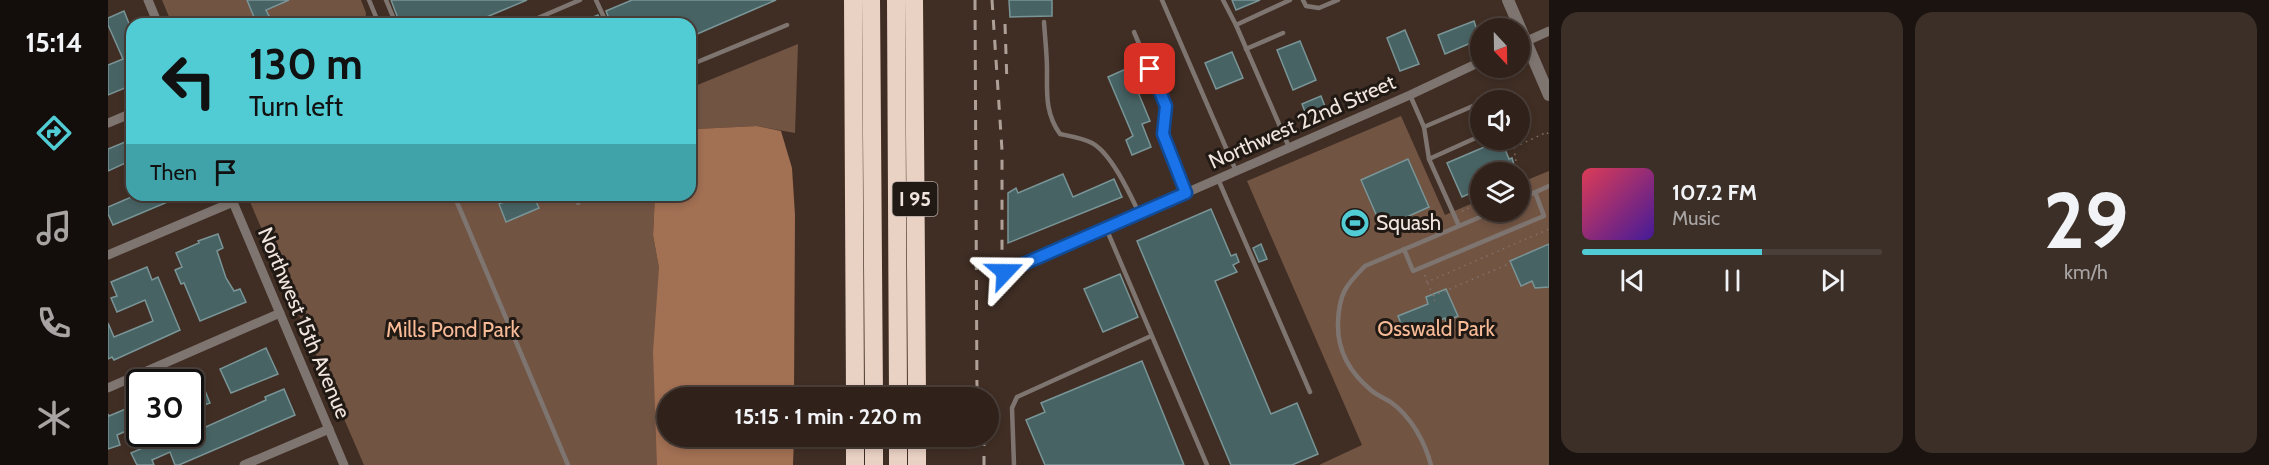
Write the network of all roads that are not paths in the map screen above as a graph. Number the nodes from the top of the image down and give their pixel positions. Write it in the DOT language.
graph roads {
  1 [pos="148,0"];
  2 [pos="369,0"];
  3 [pos="386,0"];
  4 [pos="580,0"];
  5 [pos="596,0"];
  6 [pos="853,0"];
  7 [pos="871,0"];
  8 [pos="896,0"];
  9 [pos="914,0"];
  10 [pos="1162,0"];
  11 [pos="1223,0"];
  12 [pos="1290,0"];
  13 [pos="1303,0"];
  14 [pos="1338,0"];
  15 [pos="1508,0"];
  16 [pos="156,18"];
  17 [pos="376,18"];
  18 [pos="394,18"];
  19 [pos="538,18"];
  20 [pos="604,18"];
  21 [pos="1514,18"];
  22 [pos="1044,22"];
  23 [pos="787,25"];
  24 [pos="1236,25"];
  25 [pos="1549,31"];
  26 [pos="1134,32"];
  27 [pos="1283,33"];
  28 [pos="1530,39"];
  29 [pos="1246,49"];
  30 [pos="1530,56"];
  31 [pos="696,63"];
  32 [pos="1470,67"];
  33 [pos="1410,95"];
  34 [pos="1549,95"];
  35 [pos="1470,107"];
  36 [pos="126,116"];
  37 [pos="108,123"];
  38 [pos="1424,127"];
  39 [pos="1470,141"];
  40 [pos="1290,147"];
  41 [pos="1429,159"];
  42 [pos="1236,171"];
  43 [pos="1218,179"];
  44 [pos="1549,186"];
  45 [pos="1535,192"];
  46 [pos="1186,193"];
  47 [pos="1530,194"];
  48 [pos="225,201"];
  49 [pos="233,201"];
  50 [pos="457,201"];
  51 [pos="1139,213"];
  52 [pos="1470,221"];
  53 [pos="1459,226"];
  54 [pos="1106,228"];
  55 [pos="1404,249"];
  56 [pos="108,255"];
  57 [pos="1005,272"];
  58 [pos="280,313"];
  59 [pos="1151,336"];
  60 [pos="855,387"];
  61 [pos="874,387"];
  62 [pos="898,387"];
  63 [pos="917,387"];
  64 [pos="108,388"];
  65 [pos="1310,392"];
  66 [pos="329,429"];
  67 [pos="855,447"];
  68 [pos="874,447"];
  69 [pos="898,447"];
  70 [pos="917,447"];
  71 [pos="244,465"];
  72 [pos="344,465"];
  73 [pos="568,465"];
  74 [pos="855,465"];
  75 [pos="874,465"];
  76 [pos="898,465"];
  77 [pos="917,465"];
  78 [pos="1014,465"];
  79 [pos="1207,465"];
  80 [pos="1431,465"];
  1 -- 16 [label="street"];
  2 -- 17 [label="lane"];
  3 -- 18 [label="lane"];
  4 -- 19 [label="lane"];
  5 -- 20 [label="lane"];
  6 -- 60 [label="highway"];
  7 -- 61 [label="highway"];
  8 -- 62 [label="highway"];
  9 -- 63 [label="highway, I 95"];
  10 -- 42 [label="lane"];
  11 -- 24 [label="lane"];
  12 -- 24 [label="lane"];
  13 -- 14 [label="lane"];
  15 -- 21 [label="street"];
  22 -- 51 [label="lane"];
  23 -- 31 [label="lane"];
  24 -- 29 [label="lane"];
  25 -- 28 [label="street"];
  26 -- 46 [label="lane"];
  27 -- 29 [label="lane"];
  29 -- 40 [label="lane"];
  30 -- 34 [label="street"];
  32 -- 33 [label="street, Northwest 22nd Street"];
  33 -- 38 [label="lane"];
  33 -- 40 [label="street, Northwest 22nd Street"];
  35 -- 38 [label="lane"];
  36 -- 37 [label="street"];
  38 -- 41 [label="lane"];
  39 -- 41 [label="lane"];
  40 -- 42 [label="street, Northwest 22nd Street"];
  41 -- 53 [label="lane"];
  42 -- 43 [label="street, Northwest 22nd Street"];
  43 -- 46 [label="street, Northwest 22nd Street"];
  43 -- 65 [label="lane"];
  44 -- 45 [label="lane"];
  45 -- 47 [label="lane"];
  45 -- 55 [label="lane"];
  46 -- 51 [label="street, Northwest 22nd Street"];
  48 -- 56 [label="street"];
  49 -- 58 [label="street, Northwest 15th Avenue"];
  50 -- 73 [label="lane"];
  51 -- 54 [label="street, Northwest 22nd Street"];
  52 -- 53 [label="lane"];
  53 -- 55 [label="lane"];
  54 -- 57 [label="street, Northwest 22nd Street"];
  54 -- 59 [label="lane"];
  55 -- 80 [label="lane"];
  58 -- 64 [label="street"];
  58 -- 66 [label="street, Northwest 15th Avenue"];
  59 -- 78 [label="lane"];
  59 -- 79 [label="lane"];
  66 -- 71 [label="street"];
  66 -- 72 [label="street, Northwest 15th Avenue"];
  67 -- 74 [label="highway"];
  68 -- 75 [label="highway"];
  69 -- 76 [label="highway"];
  70 -- 77 [label="highway"];
}
